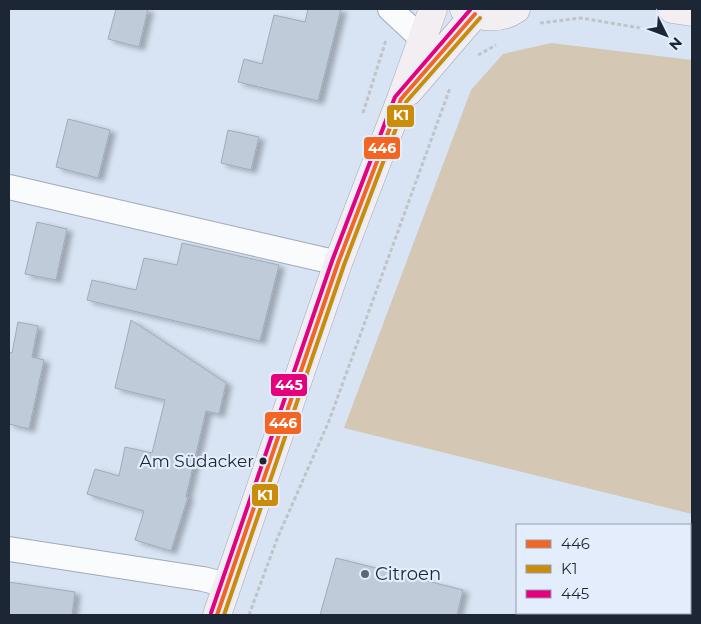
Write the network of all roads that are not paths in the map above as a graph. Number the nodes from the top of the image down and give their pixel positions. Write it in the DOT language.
graph roads {
  1 [pos="390,9"];
  2 [pos="433,9"];
  3 [pos="672,9"];
  4 [pos="470,12"];
  5 [pos="692,12"];
  6 [pos="527,16"];
  7 [pos="431,47"];
  8 [pos="9,187"];
  9 [pos="338,263"];
  10 [pos="9,549"];
  11 [pos="227,585"];
  12 [pos="217,615"];
  1 -- 7 [label="street"];
  2 -- 7 [label="street"];
  3 -- 5 [label="street"];
  4 -- 6 [label="street"];
  4 -- 7 [label="street"];
  7 -- 9 [label="street"];
  8 -- 9 [label="street"];
  9 -- 11 [label="street"];
  10 -- 11 [label="street"];
  11 -- 12 [label="street"];
}
